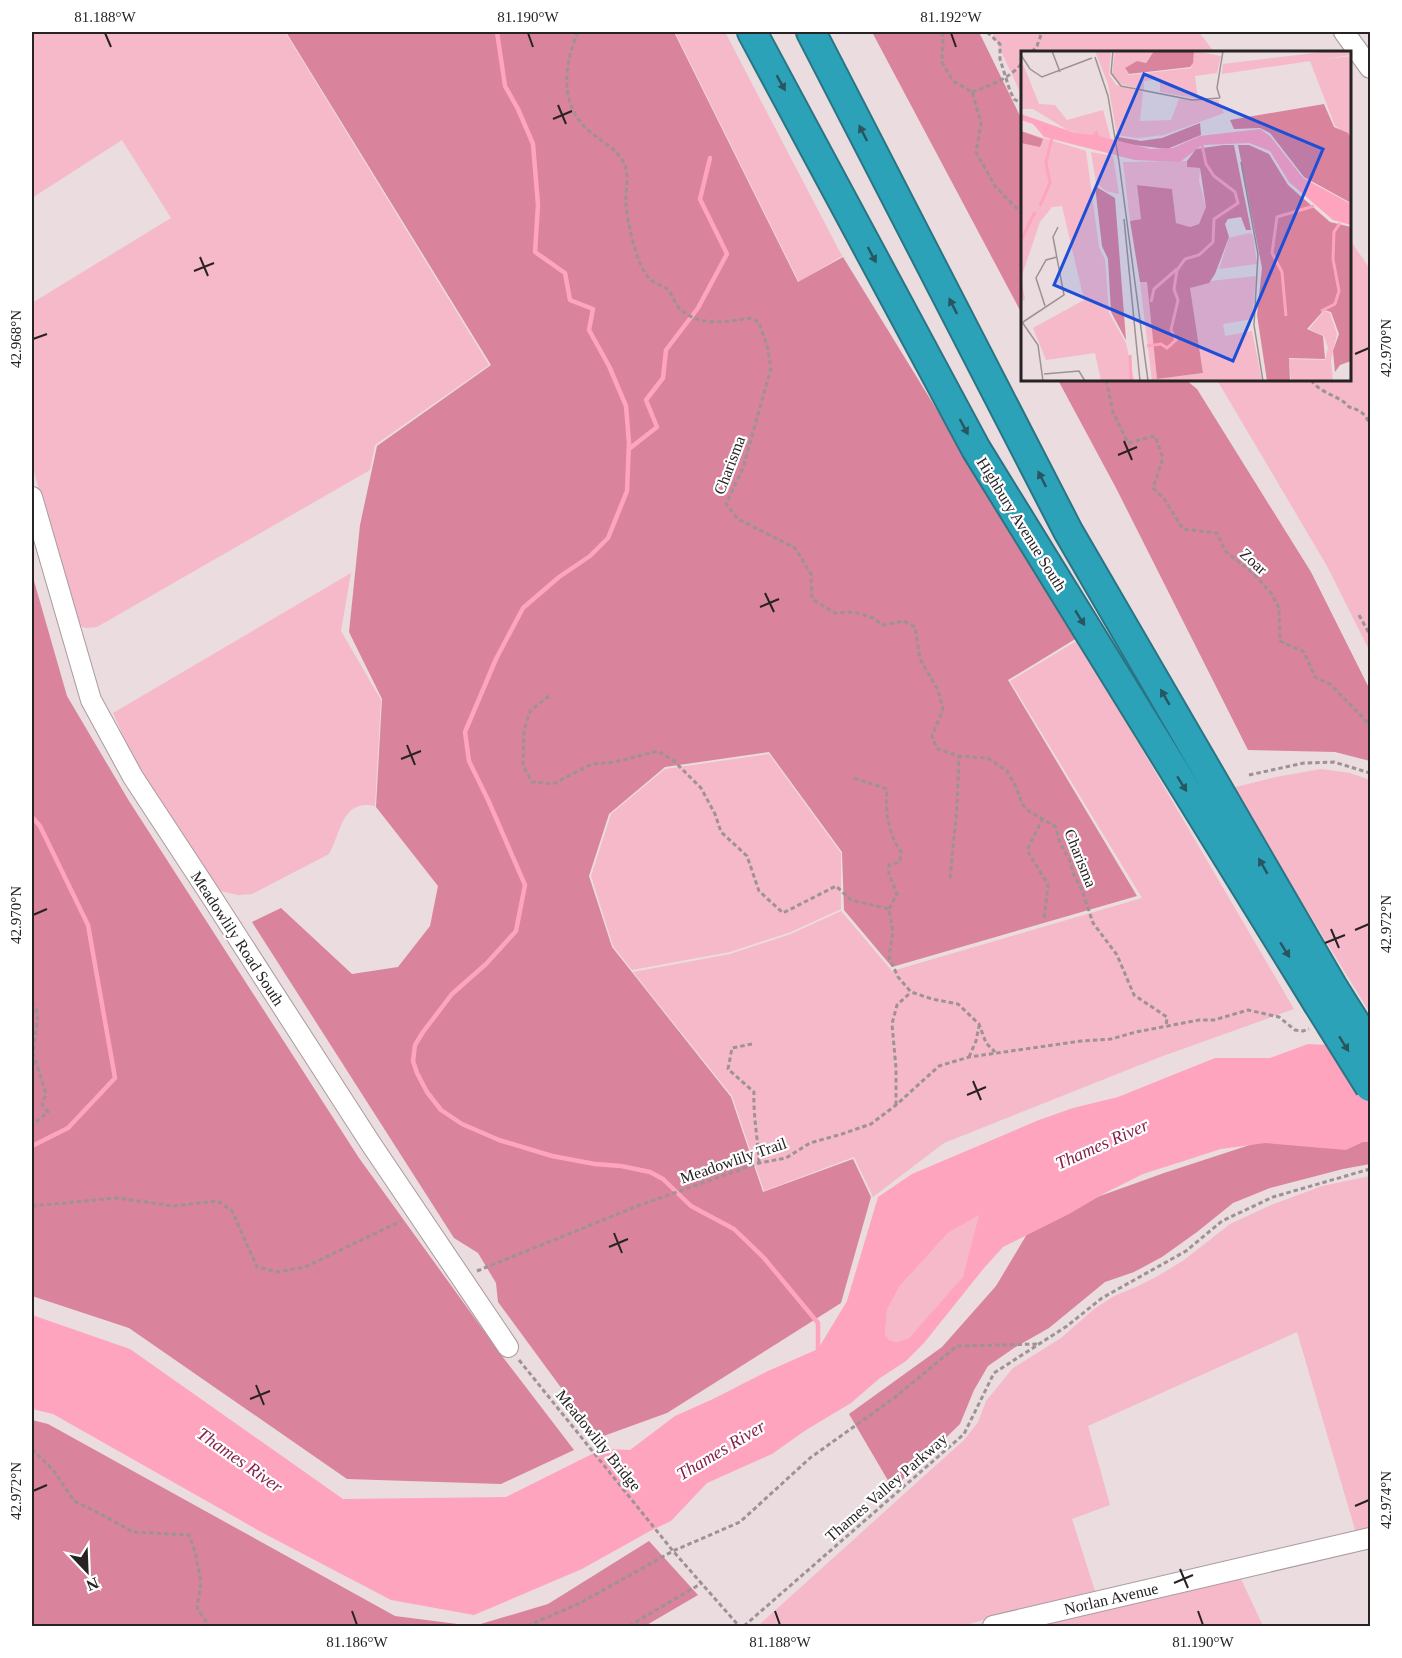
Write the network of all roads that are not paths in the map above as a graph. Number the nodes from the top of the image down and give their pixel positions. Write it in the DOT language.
graph roads {
  1 [pos="752,32"];
  2 [pos="811,32"];
  3 [pos="1344,32"];
  4 [pos="1371,68"];
  5 [pos="32,497"];
  6 [pos="1322,1006"];
  7 [pos="1371,1046"];
  8 [pos="1371,1087"];
  9 [pos="508,1347"];
  10 [pos="1371,1538"];
  11 [pos="993,1626"];
  1 -- 6 [label="highway, Highbury Avenue South, one-way"];
  6 -- 2 [label="highway, Highbury Avenue South, one-way"];
  3 -- 4 [label="street"];
  5 -- 9 [label="street, Meadowlily Road South"];
  6 -- 7 [label="highway, bridge"];
  6 -- 8 [label="highway, one-way, bridge"];
  10 -- 11 [label="street, Norlan Avenue"];
}
